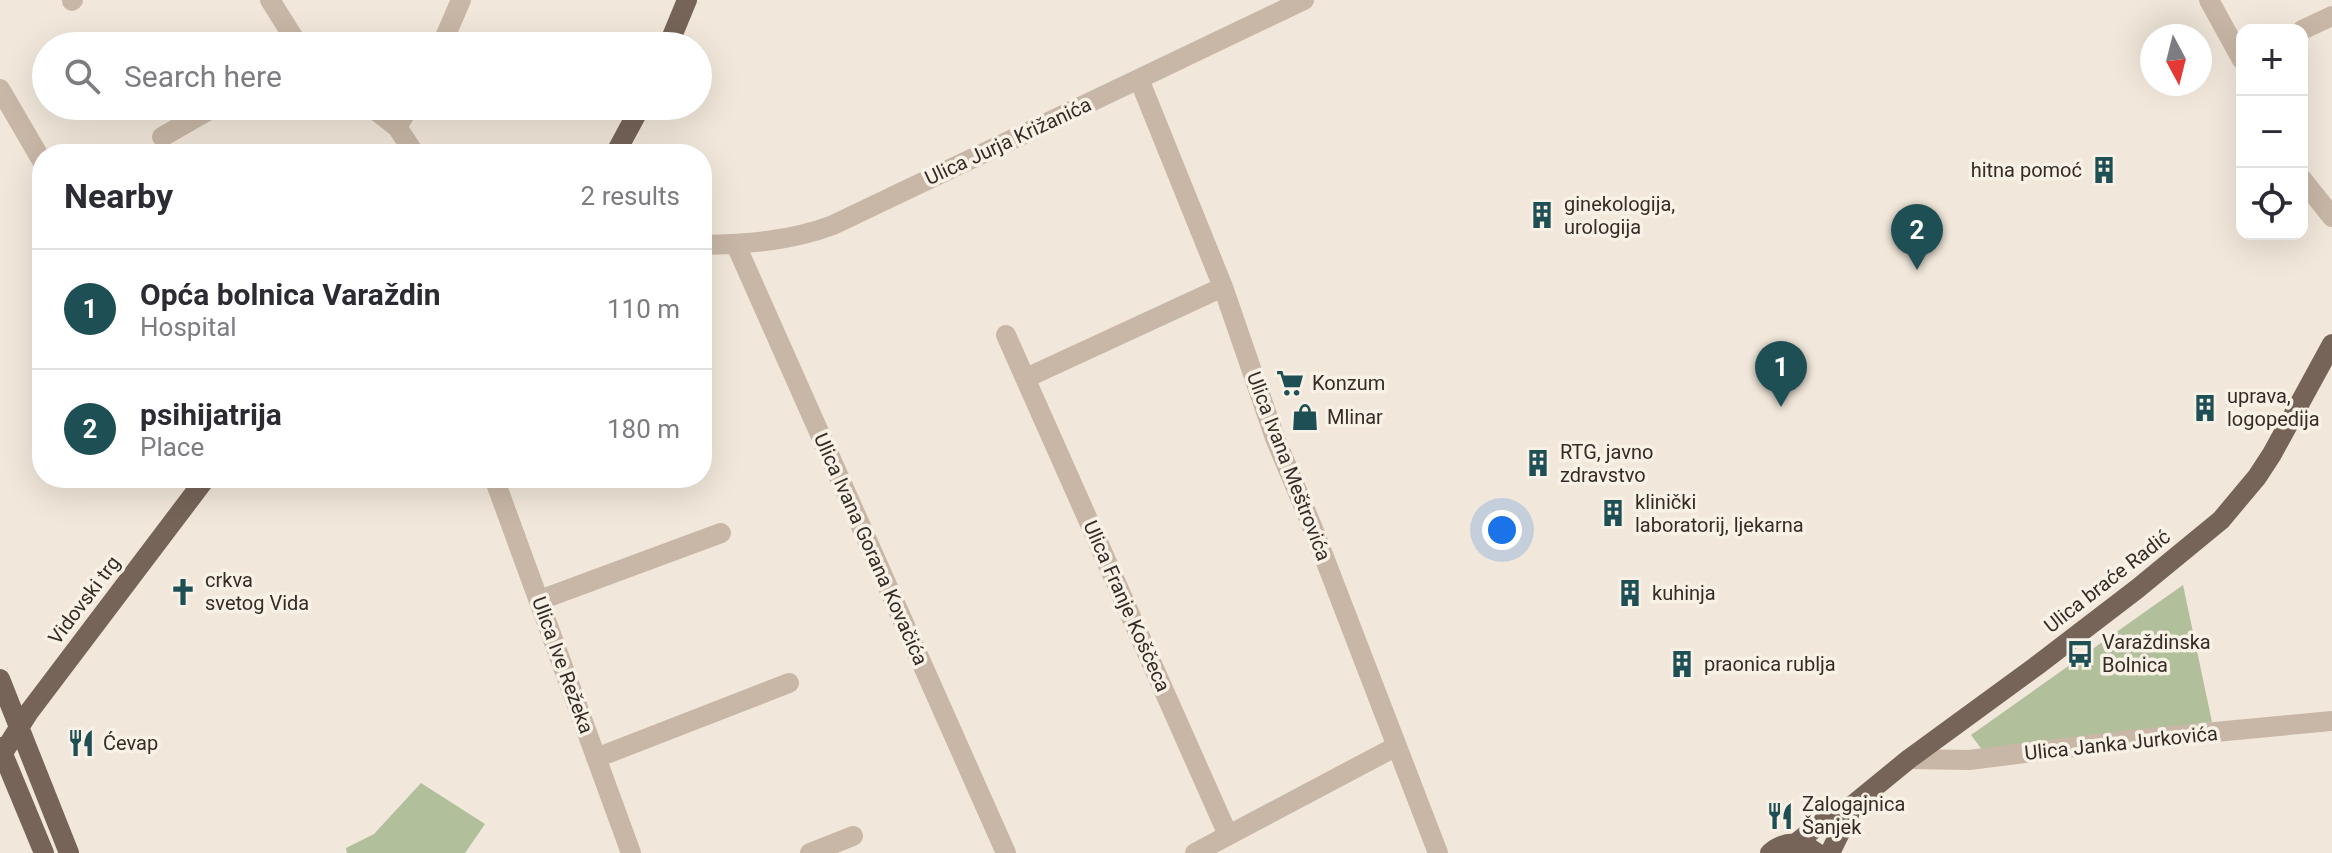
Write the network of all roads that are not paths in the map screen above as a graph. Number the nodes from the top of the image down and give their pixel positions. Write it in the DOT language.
graph roads {
  1 [pos="270,0"];
  2 [pos="461,0"];
  3 [pos="687,0"];
  4 [pos="1304,0"];
  5 [pos="2209,0"];
  6 [pos="2332,16"];
  7 [pos="2308,27"];
  8 [pos="290,32"];
  9 [pos="447,32"];
  10 [pos="674,32"];
  11 [pos="2236,48"];
  12 [pos="1139,79"];
  13 [pos="0,89"];
  14 [pos="192,120"];
  15 [pos="388,120"];
  16 [pos="401,120"];
  17 [pos="633,120"];
  18 [pos="397,127"];
  19 [pos="162,137"];
  20 [pos="32,144"];
  21 [pos="408,144"];
  22 [pos="620,144"];
  23 [pos="2308,187"];
  24 [pos="2332,217"];
  25 [pos="712,245"];
  26 [pos="736,245"];
  27 [pos="1223,287"];
  28 [pos="1006,335"];
  29 [pos="2332,344"];
  30 [pos="1026,378"];
  31 [pos="198,488"];
  32 [pos="498,488"];
  33 [pos="721,533"];
  34 [pos="540,600"];
  35 [pos="0,679"];
  36 [pos="789,683"];
  37 [pos="2332,721"];
  38 [pos="19,726"];
  39 [pos="1395,747"];
  40 [pos="1,752"];
  41 [pos="596,758"];
  42 [pos="1909,759"];
  43 [pos="1854,804"];
  44 [pos="1228,835"];
  45 [pos="853,836"];
  46 [pos="1796,843"];
  47 [pos="44,853"];
  48 [pos="69,853"];
  49 [pos="631,853"];
  50 [pos="810,853"];
  51 [pos="1006,853"];
  52 [pos="1195,853"];
  53 [pos="1438,853"];
  54 [pos="1770,853"];
  55 [pos="1817,853"];
  56 [pos="1830,853"];
  1 -- 8 [label="street"];
  2 -- 9 [label="street"];
  3 -- 10 [label="main road"];
  4 -- 12 [label="street, Ulica Jurja Križanića"];
  5 -- 11 [label="street"];
  6 -- 7 [label="street"];
  12 -- 26 [label="street, Ulica Jurja Križanića"];
  12 -- 27 [label="street, Ulica Ivana Meštrovića"];
  13 -- 20 [label="street"];
  14 -- 19 [label="street"];
  15 -- 18 [label="street"];
  16 -- 18 [label="street"];
  17 -- 22 [label="main road"];
  18 -- 21 [label="street"];
  23 -- 24 [label="street"];
  25 -- 26 [label="street, Ulica Jurja Križanića"];
  26 -- 51 [label="street, Ulica Ivana Gorana Kovačića"];
  27 -- 30 [label="street"];
  27 -- 39 [label="street, Ulica Ivana Meštrovića"];
  28 -- 30 [label="street, Ulica Franje Koščeca"];
  29 -- 42 [label="main road, Ulica braće Radić"];
  30 -- 44 [label="street, Ulica Franje Koščeca"];
  31 -- 38 [label="main road, Vidovski trg"];
  32 -- 34 [label="street, Ulica Ive Režeka"];
  33 -- 34 [label="street"];
  34 -- 41 [label="street, Ulica Ive Režeka"];
  35 -- 38 [label="main road"];
  36 -- 41 [label="street"];
  37 -- 42 [label="street, Ulica Janka Jurkovića"];
  38 -- 40 [label="main road, Vidovski trg"];
  38 -- 48 [label="main road"];
  39 -- 44 [label="street"];
  39 -- 53 [label="street, Ulica Ivana Meštrovića"];
  40 -- 47 [label="main road"];
  41 -- 49 [label="street, Ulica Ive Režeka"];
  42 -- 43 [label="main road, Ulica braće Radić"];
  43 -- 46 [label="main road, Ulica braće Radić"];
  43 -- 56 [label="main road, Ulica braće Radić"];
  44 -- 52 [label="street"];
  45 -- 50 [label="street"];
  46 -- 54 [label="main road, Ulica braće Radić"];
  46 -- 55 [label="main road"];
}
